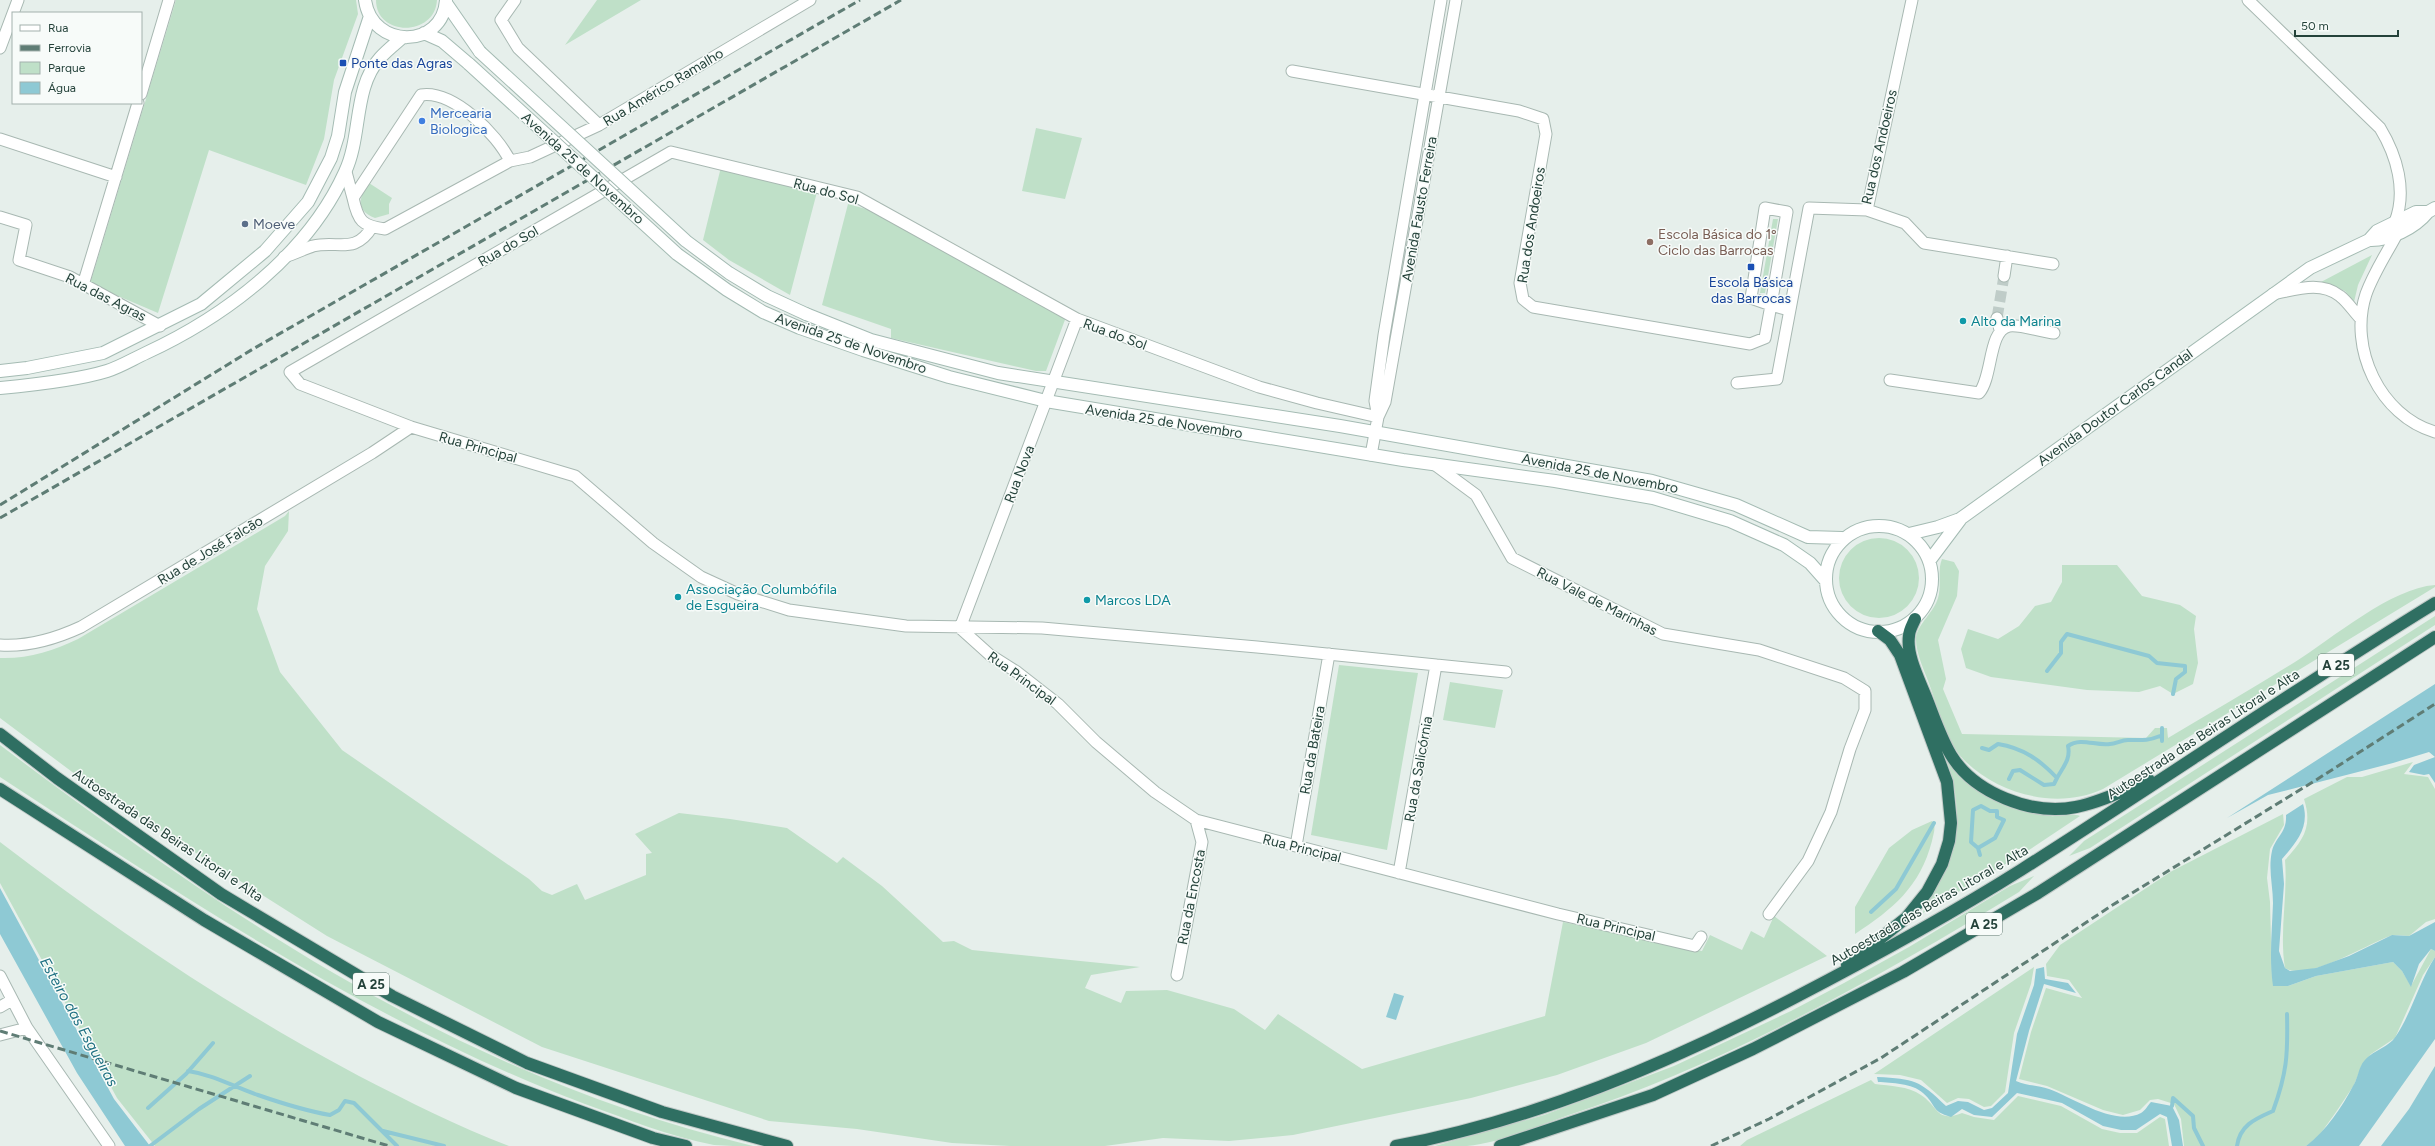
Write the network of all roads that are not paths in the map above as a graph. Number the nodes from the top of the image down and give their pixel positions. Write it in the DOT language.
graph roads {
  1 [pos="18,0"];
  2 [pos="169,0"];
  3 [pos="365,0"];
  4 [pos="515,0"];
  5 [pos="1441,0"];
  6 [pos="1456,0"];
  7 [pos="1912,0"];
  8 [pos="2248,0"];
  9 [pos="446,1"];
  10 [pos="803,2"];
  11 [pos="14,12"];
  12 [pos="12,16"];
  13 [pos="370,16"];
  14 [pos="424,33"];
  15 [pos="403,37"];
  16 [pos="0,48"];
  17 [pos="1292,71"];
  18 [pos="142,91"];
  19 [pos="1424,94"];
  20 [pos="1439,97"];
  21 [pos="138,104"];
  22 [pos="599,125"];
  23 [pos="0,139"];
  24 [pos="510,161"];
  25 [pos="346,172"];
  26 [pos="116,177"];
  27 [pos="353,198"];
  28 [pos="1867,210"];
  29 [pos="2431,210"];
  30 [pos="0,217"];
  31 [pos="372,227"];
  32 [pos="2396,227"];
  33 [pos="2007,256"];
  34 [pos="284,258"];
  35 [pos="2053,264"];
  36 [pos="2004,276"];
  37 [pos="83,285"];
  38 [pos="2270,295"];
  39 [pos="1771,305"];
  40 [pos="1790,310"];
  41 [pos="1997,318"];
  42 [pos="1077,319"];
  43 [pos="2361,320"];
  44 [pos="160,326"];
  45 [pos="2000,330"];
  46 [pos="2054,333"];
  47 [pos="0,371"];
  48 [pos="290,372"];
  49 [pos="1890,380"];
  50 [pos="1052,383"];
  51 [pos="1738,383"];
  52 [pos="0,388"];
  53 [pos="1046,402"];
  54 [pos="1378,416"];
  55 [pos="411,428"];
  56 [pos="1375,432"];
  57 [pos="2435,432"];
  58 [pos="1371,455"];
  59 [pos="1434,464"];
  60 [pos="1960,519"];
  61 [pos="1909,534"];
  62 [pos="1842,538"];
  63 [pos="1930,560"];
  64 [pos="1826,581"];
  65 [pos="2435,603"];
  66 [pos="1915,619"];
  67 [pos="960,628"];
  68 [pos="1878,631"];
  69 [pos="2435,637"];
  70 [pos="0,646"];
  71 [pos="1328,654"];
  72 [pos="1436,665"];
  73 [pos="1506,672"];
  74 [pos="0,734"];
  75 [pos="2176,769"];
  76 [pos="0,789"];
  77 [pos="1196,820"];
  78 [pos="1296,846"];
  79 [pos="1399,873"];
  80 [pos="1769,914"];
  81 [pos="1701,937"];
  82 [pos="1177,975"];
  83 [pos="0,976"];
  84 [pos="1833,978"];
  85 [pos="12,1000"];
  86 [pos="0,1007"];
  87 [pos="27,1028"];
  88 [pos="0,1035"];
  89 [pos="109,1146"];
  90 [pos="686,1146"];
  91 [pos="787,1146"];
  92 [pos="1396,1146"];
  93 [pos="1500,1146"];
  1 -- 11 [label="street"];
  2 -- 18 [label="street"];
  3 -- 13 [label="street"];
  4 -- 22 [label="street"];
  5 -- 19 [label="street, Avenida Fausto Ferreira"];
  6 -- 20 [label="street, Avenida Fausto Ferreira"];
  7 -- 28 [label="street, Rua dos Andoeiros"];
  8 -- 32 [label="street"];
  9 -- 14 [label="street"];
  9 -- 50 [label="street, Avenida 25 de Novembro, bridge"];
  10 -- 22 [label="street, Rua Américo Ramalho"];
  12 -- 16 [label="street"];
  13 -- 15 [label="street"];
  13 -- 44 [label="street"];
  14 -- 15 [label="street"];
  14 -- 53 [label="street, Avenida 25 de Novembro, bridge"];
  15 -- 25 [label="street"];
  17 -- 19 [label="street"];
  19 -- 20 [label="street"];
  19 -- 54 [label="street, Avenida Fausto Ferreira"];
  20 -- 39 [label="street, Rua dos Andoeiros"];
  20 -- 54 [label="street, Avenida Fausto Ferreira"];
  21 -- 26 [label="street"];
  22 -- 24 [label="street, Rua Américo Ramalho"];
  23 -- 26 [label="street"];
  24 -- 27 [label="street"];
  24 -- 31 [label="street, Rua Américo Ramalho"];
  25 -- 27 [label="street"];
  25 -- 34 [label="street"];
  26 -- 37 [label="street"];
  27 -- 31 [label="street"];
  28 -- 33 [label="street"];
  28 -- 40 [label="street, Rua dos Andoeiros"];
  29 -- 32 [label="street, Avenida Doutor Carlos Candal"];
  30 -- 37 [label="street, Rua das Agras"];
  31 -- 34 [label="street"];
  32 -- 38 [label="street, Avenida Doutor Carlos Candal"];
  32 -- 43 [label="street"];
  33 -- 35 [label="street"];
  33 -- 36 [label="street"];
  34 -- 52 [label="street"];
  37 -- 44 [label="street, Rua das Agras"];
  38 -- 43 [label="street, Avenida Doutor Carlos Candal"];
  38 -- 60 [label="street, Avenida Doutor Carlos Candal"];
  39 -- 39 [label="street, Rua dos Andoeiros"];
  39 -- 40 [label="street, Rua dos Andoeiros"];
  40 -- 51 [label="street, Rua dos Andoeiros"];
  41 -- 45 [label="street"];
  42 -- 48 [label="street, Rua do Sol"];
  42 -- 50 [label="street, Rua Nova"];
  42 -- 54 [label="street, Rua do Sol"];
  43 -- 57 [label="street"];
  44 -- 47 [label="street"];
  45 -- 46 [label="street"];
  45 -- 49 [label="street"];
  48 -- 55 [label="street, Rua Principal"];
  50 -- 53 [label="street, Rua Nova"];
  50 -- 56 [label="street, Avenida 25 de Novembro"];
  53 -- 58 [label="street, Avenida 25 de Novembro"];
  53 -- 67 [label="street, Rua Nova"];
  54 -- 56 [label="street, Avenida Fausto Ferreira"];
  55 -- 67 [label="street, Rua Principal"];
  55 -- 70 [label="street, Rua de José Falcão"];
  56 -- 58 [label="street"];
  56 -- 62 [label="street, Avenida 25 de Novembro"];
  58 -- 59 [label="street, Avenida 25 de Novembro"];
  59 -- 64 [label="street, Avenida 25 de Novembro"];
  59 -- 80 [label="street, Rua Vale de Marinhas"];
  60 -- 61 [label="street, Avenida Doutor Carlos Candal"];
  60 -- 63 [label="street, Avenida Doutor Carlos Candal"];
  61 -- 62 [label="street"];
  61 -- 63 [label="street"];
  62 -- 64 [label="street"];
  63 -- 66 [label="street"];
  64 -- 68 [label="street"];
  65 -- 75 [label="highway, Autoestrada das Beiras Litoral e Alta / A 25"];
  66 -- 68 [label="street"];
  66 -- 75 [label="highway"];
  67 -- 71 [label="street, Rua Principal"];
  67 -- 77 [label="street, Rua Principal"];
  68 -- 84 [label="highway"];
  69 -- 93 [label="highway, A 25"];
  71 -- 72 [label="street, Rua Principal"];
  71 -- 78 [label="street, Rua da Bateira"];
  72 -- 73 [label="street, Rua Principal"];
  72 -- 79 [label="street, Rua da Salicórnia"];
  74 -- 91 [label="highway, Autoestrada das Beiras Litoral e Alta / A 25"];
  75 -- 84 [label="highway, Autoestrada das Beiras Litoral e Alta / A 25"];
  76 -- 90 [label="highway, A 25"];
  77 -- 78 [label="street, Rua Principal"];
  77 -- 82 [label="street, Rua da Encosta"];
  78 -- 79 [label="street, Rua Principal"];
  79 -- 81 [label="street, Rua Principal"];
  83 -- 85 [label="street"];
  84 -- 92 [label="highway, Autoestrada das Beiras Litoral e Alta / A 25"];
  85 -- 86 [label="street"];
  85 -- 87 [label="street"];
  87 -- 88 [label="street"];
  87 -- 89 [label="street"];
}
